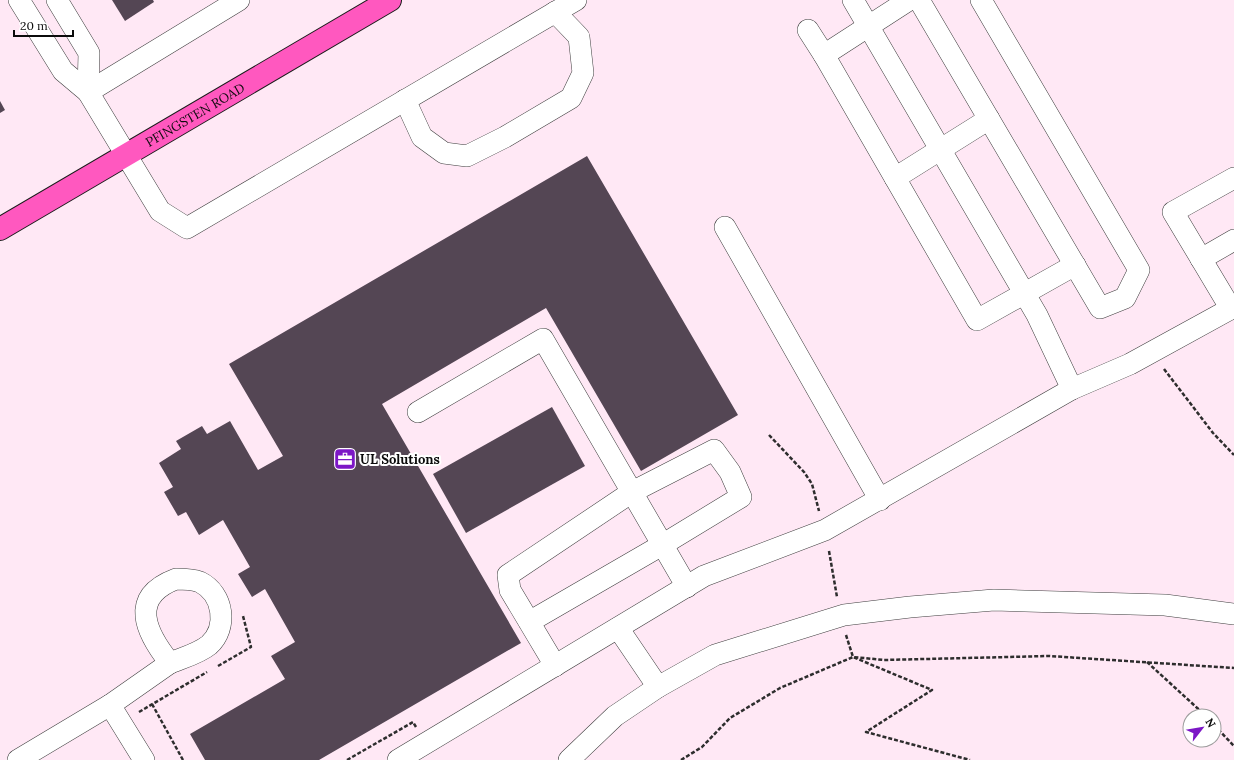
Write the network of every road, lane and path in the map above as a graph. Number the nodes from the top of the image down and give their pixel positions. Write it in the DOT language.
graph roads {
  1 [pos="20,0"];
  2 [pos="57,0"];
  3 [pos="239,0"];
  4 [pos="390,0"];
  5 [pos="576,0"];
  6 [pos="853,0"];
  7 [pos="909,0"];
  8 [pos="919,0"];
  9 [pos="981,0"];
  10 [pos="555,12"];
  11 [pos="868,26"];
  12 [pos="808,30"];
  13 [pos="824,55"];
  14 [pos="88,92"];
  15 [pos="405,100"];
  16 [pos="989,119"];
  17 [pos="940,149"];
  18 [pos="125,155"];
  19 [pos="895,178"];
  20 [pos="1234,178"];
  21 [pos="725,227"];
  22 [pos="0,228"];
  23 [pos="1234,240"];
  24 [pos="1201,259"];
  25 [pos="1075,265"];
  26 [pos="1024,293"];
  27 [pos="1232,308"];
  28 [pos="1151,353"];
  29 [pos="1072,389"];
  30 [pos="418,412"];
  31 [pos="1234,456"];
  32 [pos="632,492"];
  33 [pos="880,500"];
  34 [pos="662,545"];
  35 [pos="687,587"];
  36 [pos="1234,614"];
  37 [pos="529,622"];
  38 [pos="618,628"];
  39 [pos="853,657"];
  40 [pos="1146,662"];
  41 [pos="170,663"];
  42 [pos="555,666"];
  43 [pos="1234,668"];
  44 [pos="658,687"];
  45 [pos="152,704"];
  46 [pos="110,705"];
  47 [pos="1197,708"];
  48 [pos="413,722"];
  49 [pos="1222,733"];
  50 [pos="1234,746"];
  51 [pos="18,760"];
  52 [pos="144,760"];
  53 [pos="184,760"];
  54 [pos="347,760"];
  55 [pos="398,760"];
  56 [pos="569,760"];
  57 [pos="681,760"];
  58 [pos="970,760"];
  1 -- 14 [label="street"];
  2 -- 14 [label="street"];
  3 -- 14 [label="street"];
  4 -- 18 [label="main road, PFINGSTEN ROAD"];
  5 -- 10 [label="street"];
  6 -- 11 [label="street"];
  7 -- 11 [label="street"];
  8 -- 16 [label="street"];
  9 -- 25 [label="street"];
  10 -- 15 [label="street"];
  10 -- 15 [label="street"];
  11 -- 13 [label="street"];
  11 -- 17 [label="street"];
  12 -- 13 [label="street"];
  13 -- 19 [label="street"];
  14 -- 18 [label="street"];
  15 -- 18 [label="street"];
  16 -- 17 [label="street"];
  16 -- 25 [label="street"];
  17 -- 19 [label="street"];
  17 -- 26 [label="street"];
  18 -- 22 [label="main road, PFINGSTEN ROAD"];
  19 -- 26 [label="street"];
  20 -- 24 [label="street"];
  21 -- 33 [label="street"];
  23 -- 24 [label="street"];
  24 -- 27 [label="street"];
  25 -- 26 [label="street"];
  26 -- 29 [label="street"];
  27 -- 28 [label="street"];
  28 -- 29 [label="street"];
  28 -- 31 [label="path"];
  29 -- 33 [label="street"];
  30 -- 32 [label="street"];
  32 -- 34 [label="street"];
  32 -- 34 [label="street"];
  32 -- 37 [label="street"];
  33 -- 35 [label="street"];
  34 -- 35 [label="street"];
  34 -- 37 [label="street"];
  35 -- 38 [label="street"];
  36 -- 44 [label="street"];
  37 -- 42 [label="street"];
  38 -- 42 [label="street"];
  38 -- 44 [label="street"];
  39 -- 40 [label="path"];
  39 -- 57 [label="path"];
  39 -- 58 [label="path"];
  40 -- 43 [label="path"];
  40 -- 47 [label="path"];
  41 -- 46 [label="street"];
  42 -- 55 [label="street"];
  44 -- 56 [label="street"];
  45 -- 53 [label="path"];
  46 -- 51 [label="street"];
  46 -- 52 [label="street"];
  48 -- 54 [label="path"];
  49 -- 50 [label="path"];
}
